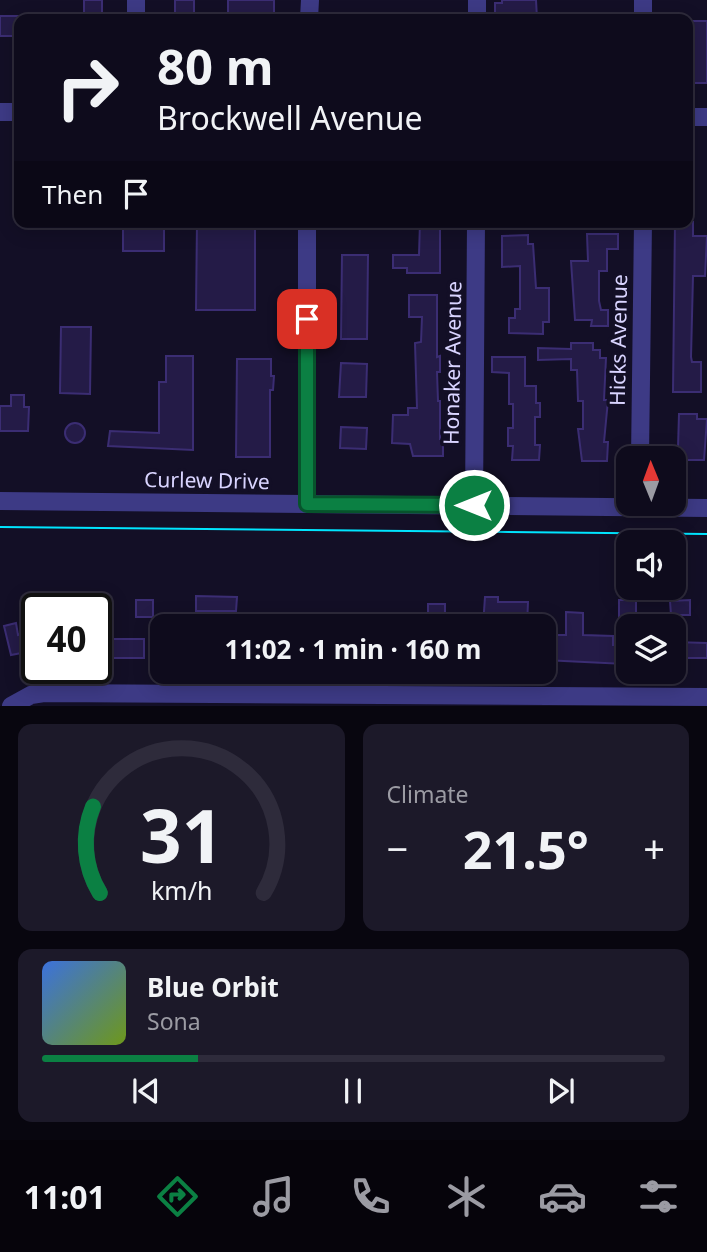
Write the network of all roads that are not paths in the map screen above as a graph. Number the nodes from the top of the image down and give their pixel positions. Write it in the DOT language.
graph roads {
  1 [pos="307,228"];
  2 [pos="476,228"];
  3 [pos="643,228"];
  4 [pos="640,446"];
  5 [pos="0,501"];
  6 [pos="307,504"];
  7 [pos="474,505"];
  8 [pos="616,506"];
  9 [pos="686,507"];
  10 [pos="707,508"];
  11 [pos="707,697"];
  12 [pos="439,701"];
  13 [pos="662,701"];
  14 [pos="16,702"];
  1 -- 6 [label="street"];
  2 -- 7 [label="street, Honaker Avenue"];
  3 -- 4 [label="street, Hicks Avenue"];
  5 -- 6 [label="street, Curlew Drive"];
  6 -- 7 [label="street, Curlew Drive"];
  7 -- 8 [label="street, Curlew Drive"];
  9 -- 10 [label="street, Curlew Drive"];
  11 -- 13 [label="street"];
  12 -- 13 [label="street"];
  12 -- 14 [label="street"];
}
